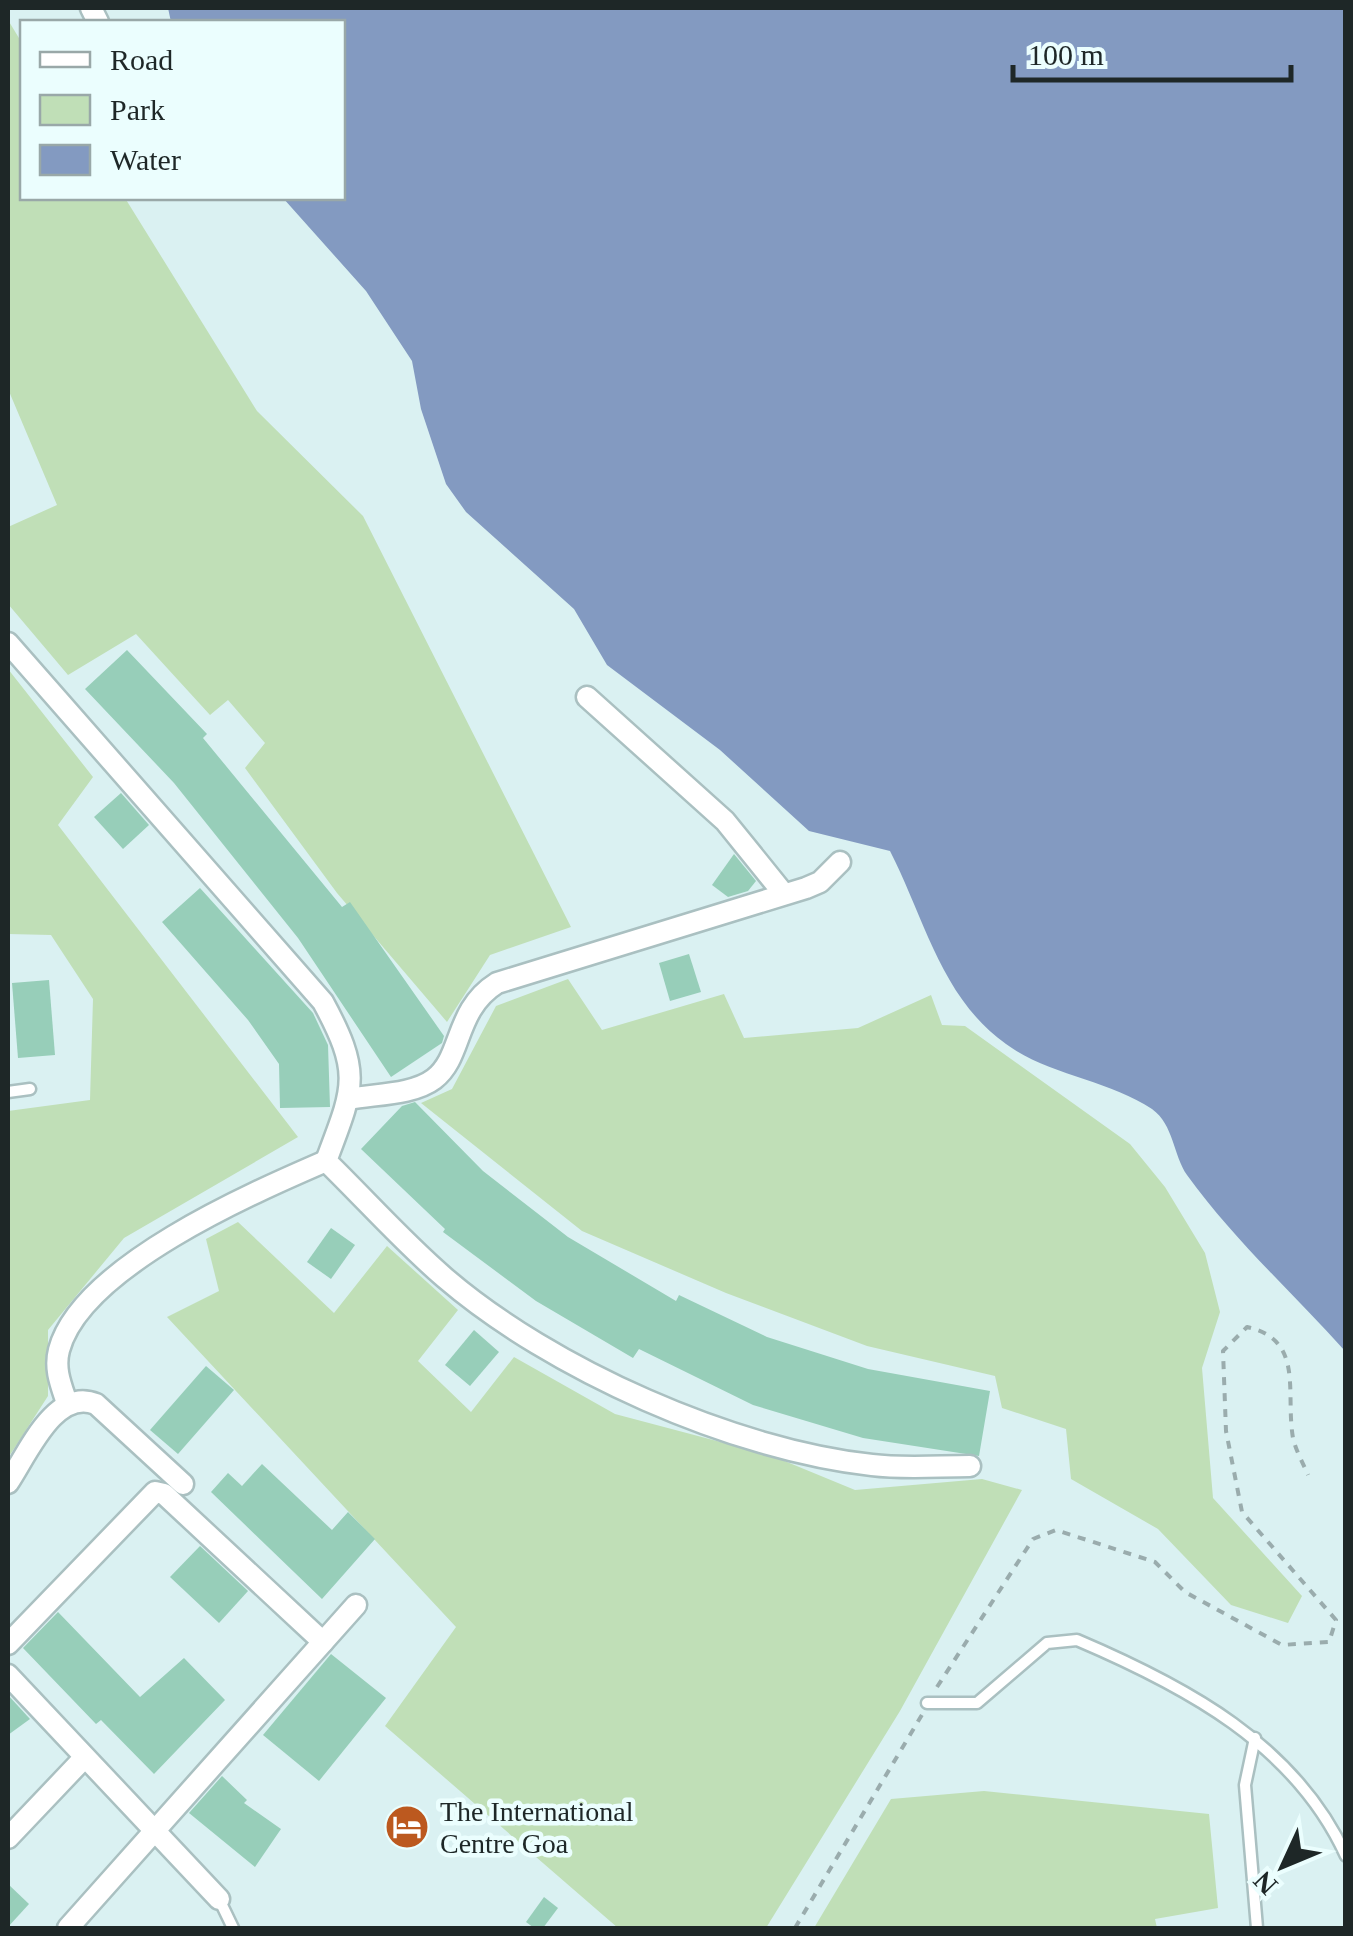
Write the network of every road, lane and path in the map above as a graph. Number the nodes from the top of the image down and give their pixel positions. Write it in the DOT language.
graph roads {
  1 [pos="8,642"];
  2 [pos="587,697"];
  3 [pos="840,862"];
  4 [pos="784,894"];
  5 [pos="30,1089"];
  6 [pos="8,1092"];
  7 [pos="349,1099"];
  8 [pos="326,1161"];
  9 [pos="67,1402"];
  10 [pos="970,1466"];
  11 [pos="1308,1475"];
  12 [pos="8,1483"];
  13 [pos="183,1484"];
  14 [pos="356,1604"];
  15 [pos="324,1642"];
  16 [pos="8,1644"];
  17 [pos="8,1675"];
  18 [pos="927,1703"];
  19 [pos="1255,1738"];
  20 [pos="84,1758"];
  21 [pos="156,1833"];
  22 [pos="8,1838"];
  23 [pos="1346,1856"];
  24 [pos="219,1899"];
  25 [pos="68,1928"];
  26 [pos="233,1928"];
  27 [pos="795,1928"];
  28 [pos="1257,1928"];
  1 -- 7 [label="street"];
  2 -- 4 [label="street"];
  3 -- 4 [label="street"];
  4 -- 7 [label="street"];
  5 -- 6 [label="lane"];
  7 -- 8 [label="street"];
  8 -- 9 [label="street"];
  8 -- 10 [label="street"];
  9 -- 12 [label="street"];
  9 -- 13 [label="street"];
  11 -- 18 [label="path"];
  14 -- 15 [label="street"];
  15 -- 16 [label="street"];
  15 -- 21 [label="street"];
  17 -- 20 [label="street"];
  18 -- 19 [label="lane"];
  18 -- 27 [label="path"];
  19 -- 23 [label="lane"];
  19 -- 28 [label="lane"];
  20 -- 21 [label="street"];
  20 -- 22 [label="street"];
  21 -- 24 [label="street"];
  21 -- 25 [label="street"];
  24 -- 26 [label="lane"];
}
